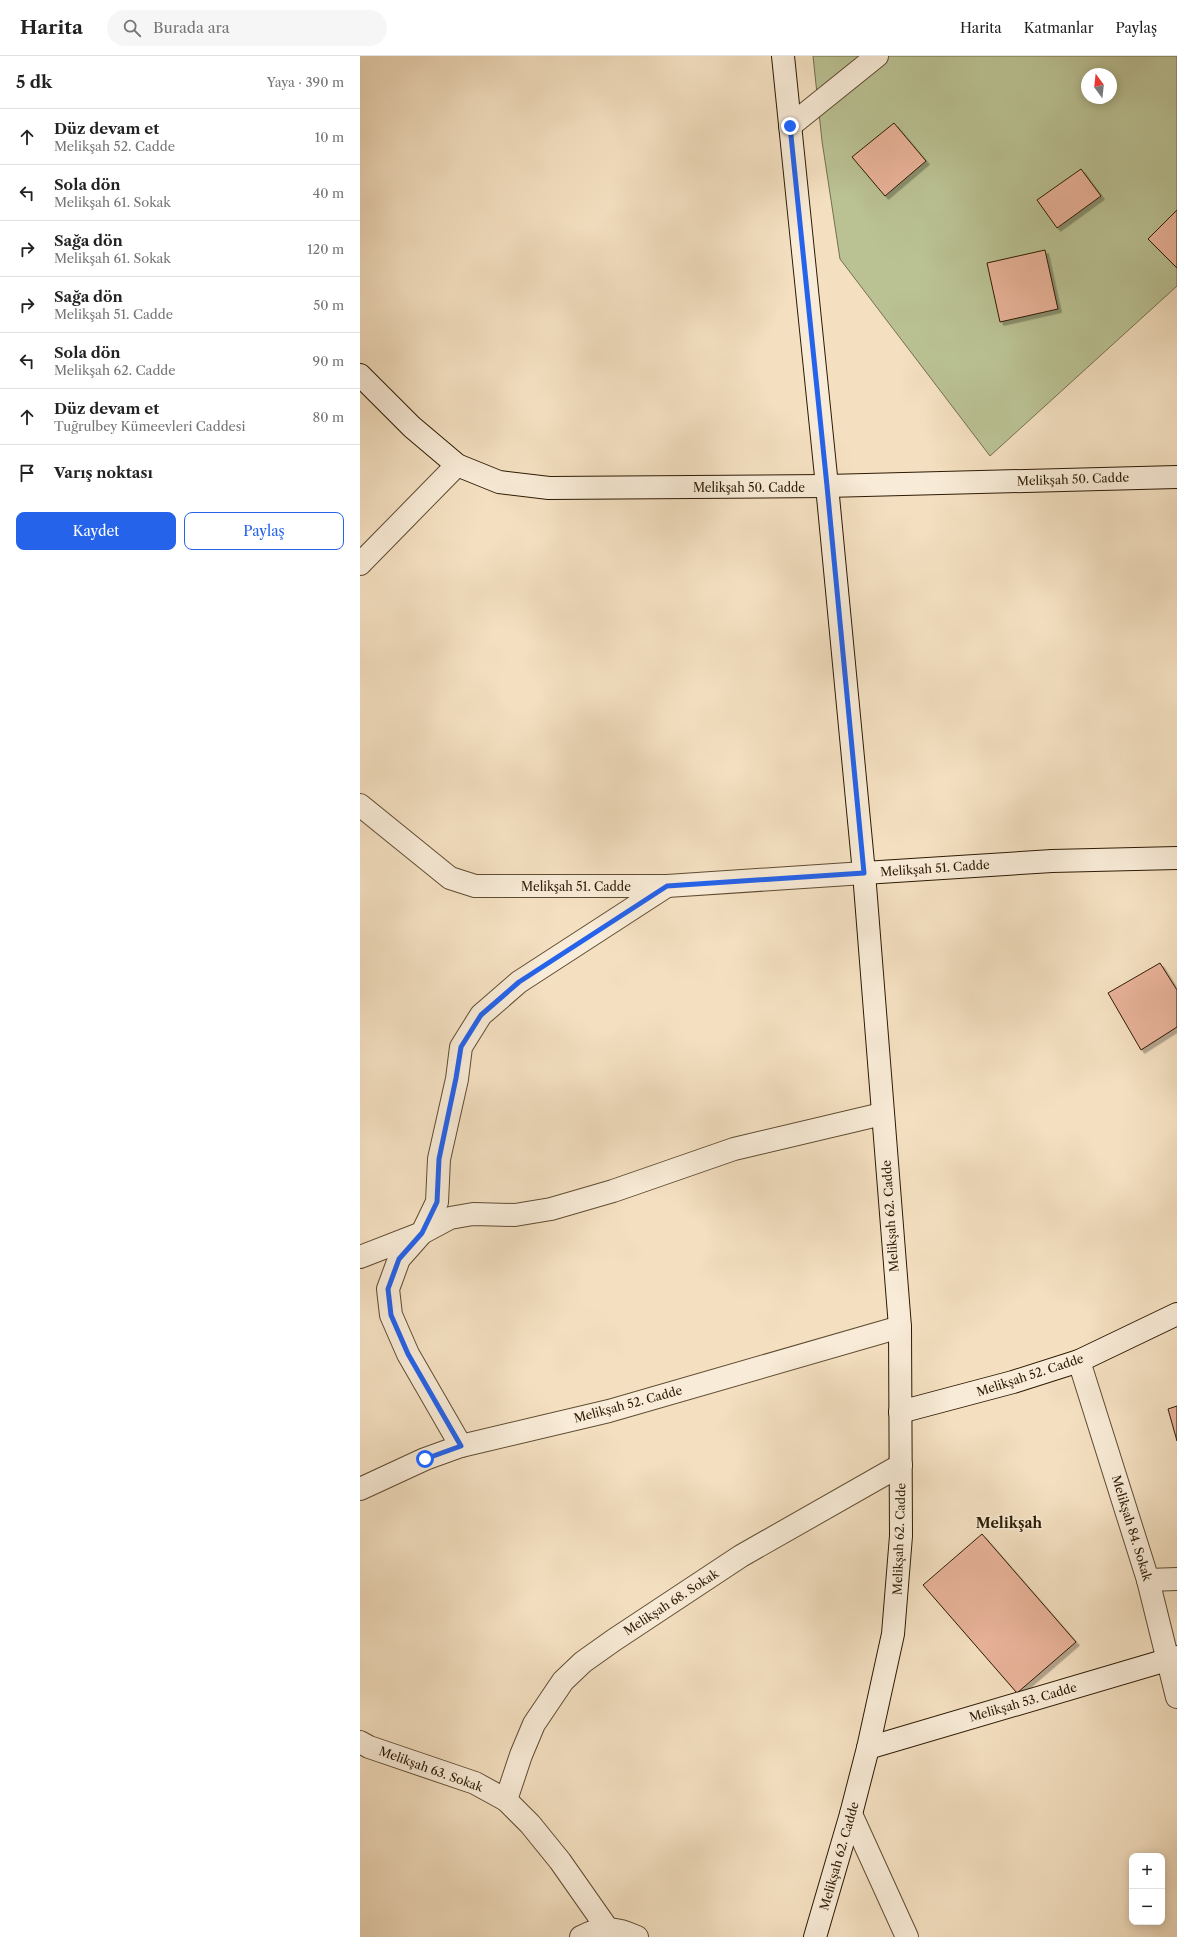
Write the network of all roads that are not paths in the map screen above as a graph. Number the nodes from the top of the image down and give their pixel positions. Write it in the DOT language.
graph roads {
  1 [pos="783,56"];
  2 [pos="877,56"];
  3 [pos="790,126"];
  4 [pos="360,375"];
  5 [pos="458,465"];
  6 [pos="1177,477"];
  7 [pos="827,486"];
  8 [pos="360,564"];
  9 [pos="360,805"];
  10 [pos="1177,858"];
  11 [pos="864,873"];
  12 [pos="667,886"];
  13 [pos="882,1114"];
  14 [pos="422,1233"];
  15 [pos="360,1258"];
  16 [pos="1177,1314"];
  17 [pos="900,1327"];
  18 [pos="1079,1361"];
  19 [pos="900,1412"];
  20 [pos="461,1446"];
  21 [pos="901,1465"];
  22 [pos="360,1489"];
  23 [pos="1177,1579"];
  24 [pos="1148,1580"];
  25 [pos="1173,1658"];
  26 [pos="1177,1697"];
  27 [pos="360,1742"];
  28 [pos="868,1748"];
  29 [pos="506,1800"];
  30 [pos="851,1814"];
  31 [pos="607,1928"];
  32 [pos="581,1937"];
  33 [pos="637,1937"];
  34 [pos="815,1937"];
  35 [pos="907,1937"];
  1 -- 3 [label="street, Melikşah 62. Cadde"];
  2 -- 3 [label="street"];
  3 -- 7 [label="street, Melikşah 62. Cadde"];
  4 -- 5 [label="street, Melikşah 50. Cadde"];
  5 -- 7 [label="street, Melikşah 50. Cadde"];
  5 -- 8 [label="street"];
  6 -- 7 [label="street, Melikşah 50. Cadde"];
  7 -- 11 [label="street, Melikşah 62. Cadde"];
  9 -- 12 [label="street, Melikşah 51. Cadde"];
  10 -- 11 [label="street, Melikşah 51. Cadde"];
  11 -- 12 [label="street, Melikşah 51. Cadde"];
  11 -- 13 [label="street, Melikşah 62. Cadde"];
  12 -- 14 [label="street"];
  13 -- 14 [label="street"];
  13 -- 17 [label="street, Melikşah 62. Cadde"];
  14 -- 15 [label="street"];
  14 -- 20 [label="street"];
  16 -- 18 [label="street, Melikşah 52. Cadde"];
  17 -- 19 [label="street, Melikşah 62. Cadde"];
  17 -- 20 [label="street, Melikşah 52. Cadde"];
  18 -- 19 [label="street, Melikşah 52. Cadde"];
  18 -- 24 [label="street, Melikşah 84. Sokak"];
  19 -- 21 [label="street, Melikşah 62. Cadde"];
  20 -- 22 [label="street, Melikşah 52. Cadde"];
  21 -- 28 [label="street, Melikşah 62. Cadde"];
  21 -- 29 [label="street, Melikşah 68. Sokak"];
  23 -- 24 [label="street"];
  24 -- 25 [label="street, Melikşah 84. Sokak"];
  25 -- 26 [label="street, Melikşah 84. Sokak"];
  25 -- 28 [label="street, Melikşah 53. Cadde"];
  27 -- 29 [label="street, Melikşah 63. Sokak"];
  28 -- 30 [label="street, Melikşah 62. Cadde"];
  29 -- 31 [label="street, Melikşah 63. Sokak"];
  30 -- 34 [label="street, Melikşah 62. Cadde"];
  30 -- 35 [label="street"];
  31 -- 32 [label="street"];
  31 -- 33 [label="street"];
}
